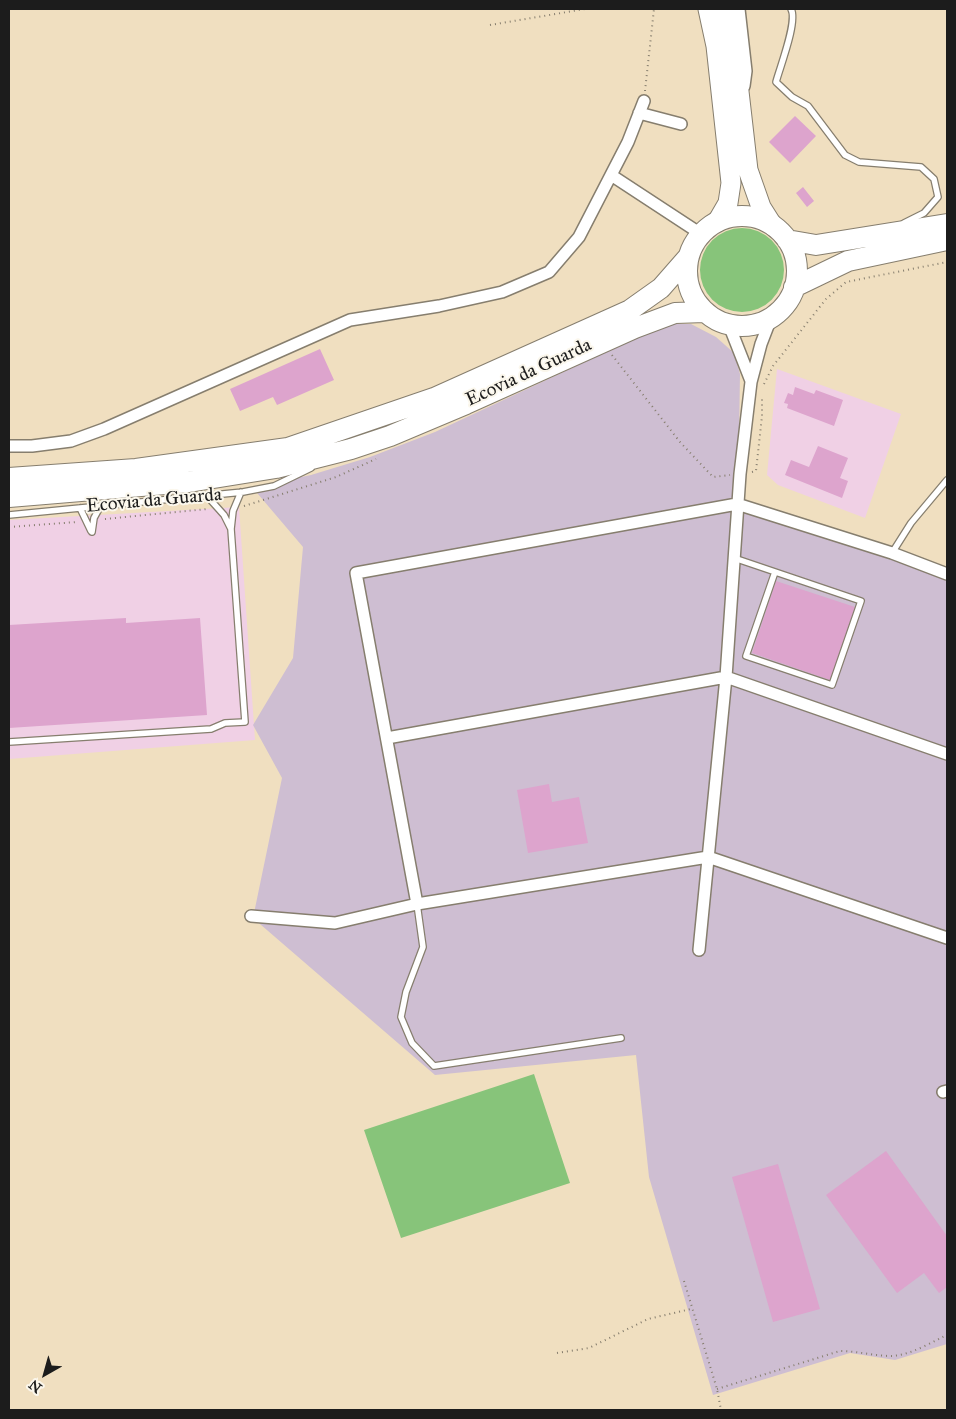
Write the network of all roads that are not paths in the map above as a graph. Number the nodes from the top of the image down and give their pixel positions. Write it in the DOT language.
graph roads {
  1 [pos="708,9"];
  2 [pos="725,9"];
  3 [pos="739,9"];
  4 [pos="792,9"];
  5 [pos="644,101"];
  6 [pos="741,108"];
  7 [pos="639,113"];
  8 [pos="681,124"];
  9 [pos="611,174"];
  10 [pos="947,224"];
  11 [pos="709,228"];
  12 [pos="780,233"];
  13 [pos="878,236"];
  14 [pos="947,240"];
  15 [pos="689,256"];
  16 [pos="794,287"];
  17 [pos="705,312"];
  18 [pos="771,318"];
  19 [pos="729,325"];
  20 [pos="751,382"];
  21 [pos="9,446"];
  22 [pos="351,449"];
  23 [pos="9,478"];
  24 [pos="947,480"];
  25 [pos="241,492"];
  26 [pos="207,496"];
  27 [pos="9,497"];
  28 [pos="737,504"];
  29 [pos="100,507"];
  30 [pos="80,508"];
  31 [pos="9,515"];
  32 [pos="90,520"];
  33 [pos="232,529"];
  34 [pos="92,532"];
  35 [pos="892,553"];
  36 [pos="734,558"];
  37 [pos="775,572"];
  38 [pos="947,574"];
  39 [pos="726,677"];
  40 [pos="387,738"];
  41 [pos="9,742"];
  42 [pos="947,754"];
  43 [pos="708,857"];
  44 [pos="418,904"];
  45 [pos="251,916"];
  46 [pos="947,938"];
  47 [pos="699,950"];
  48 [pos="621,1038"];
  1 -- 11 [label="main road"];
  2 -- 6 [label="main road"];
  3 -- 6 [label="street"];
  4 -- 13 [label="lane"];
  5 -- 7 [label="street"];
  6 -- 12 [label="main road"];
  7 -- 8 [label="street"];
  7 -- 9 [label="street"];
  9 -- 11 [label="street"];
  9 -- 21 [label="street"];
  10 -- 13 [label="highway"];
  11 -- 12 [label="highway"];
  11 -- 15 [label="highway"];
  12 -- 13 [label="highway"];
  12 -- 16 [label="highway"];
  14 -- 16 [label="highway"];
  15 -- 17 [label="highway"];
  15 -- 23 [label="highway"];
  16 -- 18 [label="highway"];
  17 -- 19 [label="highway"];
  17 -- 22 [label="highway"];
  18 -- 19 [label="highway"];
  18 -- 20 [label="street"];
  19 -- 20 [label="street"];
  20 -- 28 [label="street"];
  22 -- 25 [label="lane"];
  22 -- 27 [label="highway"];
  24 -- 35 [label="lane"];
  25 -- 26 [label="lane"];
  25 -- 33 [label="lane"];
  26 -- 29 [label="lane"];
  26 -- 33 [label="lane"];
  28 -- 35 [label="street"];
  28 -- 36 [label="street"];
  28 -- 40 [label="street"];
  29 -- 30 [label="lane"];
  29 -- 32 [label="lane"];
  30 -- 31 [label="lane"];
  30 -- 32 [label="lane"];
  32 -- 34 [label="lane"];
  33 -- 41 [label="lane"];
  35 -- 38 [label="street"];
  36 -- 37 [label="lane"];
  36 -- 39 [label="street"];
  37 -- 37 [label="lane"];
  39 -- 40 [label="street"];
  39 -- 42 [label="street"];
  39 -- 43 [label="street"];
  40 -- 44 [label="street"];
  43 -- 44 [label="street"];
  43 -- 46 [label="street"];
  43 -- 47 [label="street"];
  44 -- 45 [label="street"];
  44 -- 48 [label="lane"];
}
